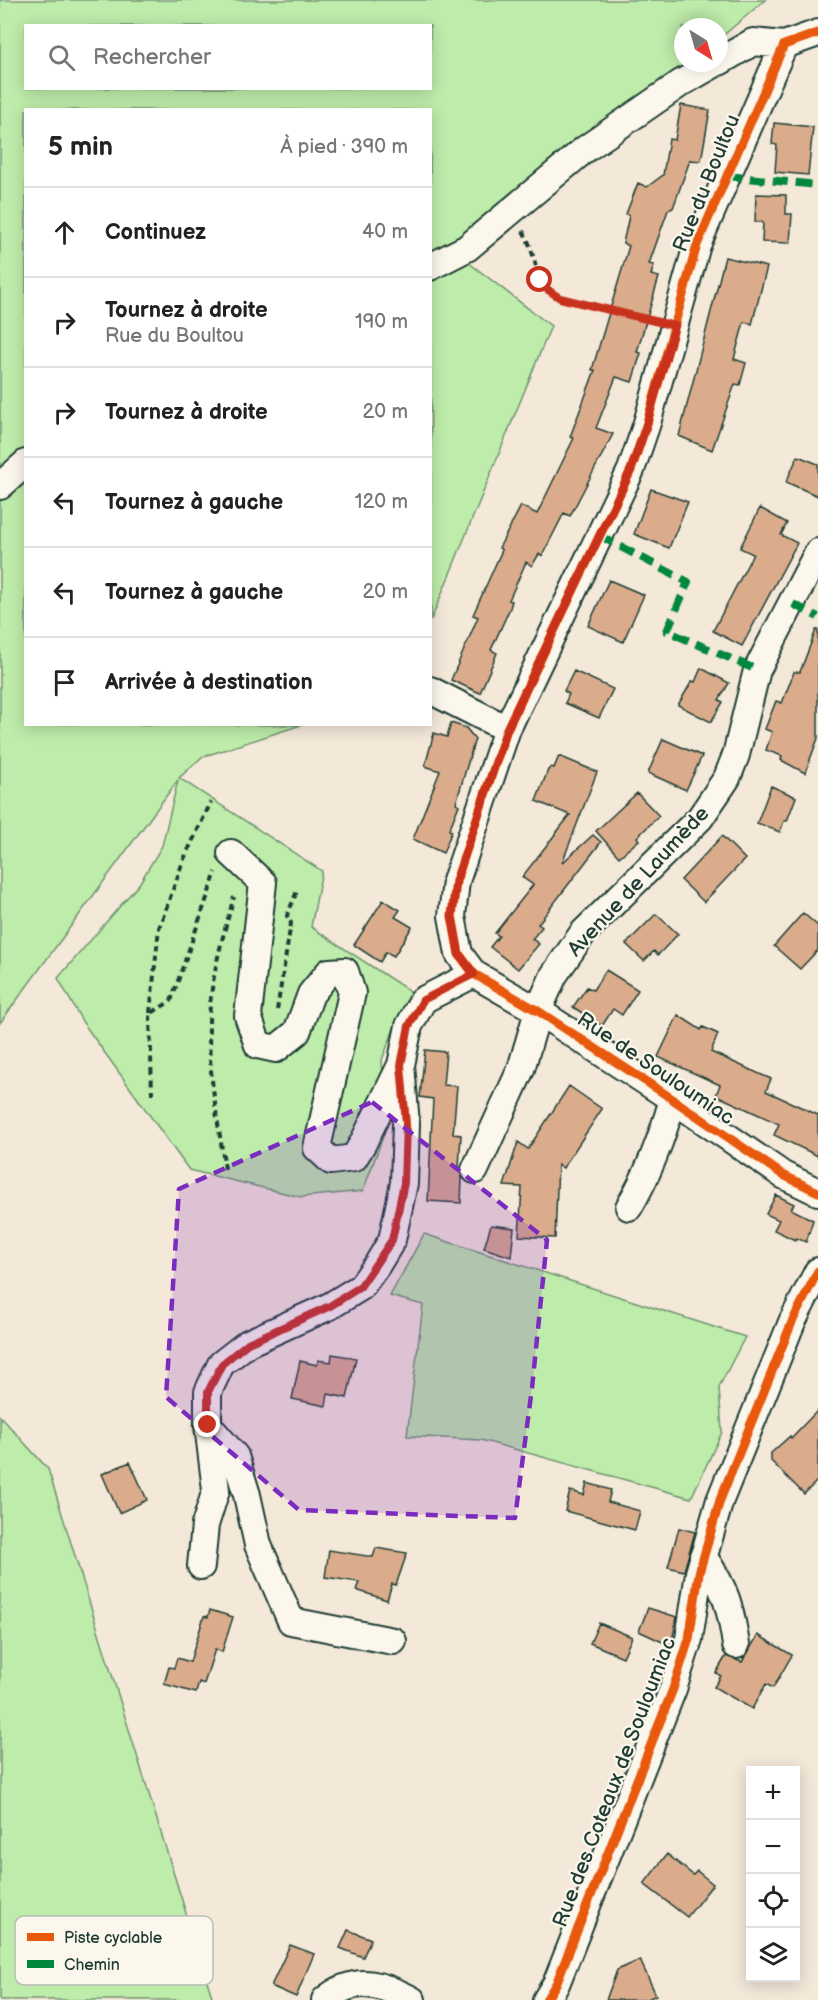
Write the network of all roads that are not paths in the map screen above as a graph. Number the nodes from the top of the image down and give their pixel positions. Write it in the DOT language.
graph roads {
  1 [pos="818,33"];
  2 [pos="784,45"];
  3 [pos="728,56"];
  4 [pos="701,72"];
  5 [pos="432,266"];
  6 [pos="24,465"];
  7 [pos="0,486"];
  8 [pos="818,552"];
  9 [pos="432,691"];
  10 [pos="507,729"];
  11 [pos="238,859"];
  12 [pos="474,974"];
  13 [pos="538,1011"];
  14 [pos="401,1065"];
  15 [pos="673,1100"];
  16 [pos="475,1170"];
  17 [pos="818,1191"];
  18 [pos="629,1207"];
  19 [pos="818,1270"];
  20 [pos="208,1425"];
  21 [pos="703,1556"];
  22 [pos="201,1566"];
  23 [pos="393,1641"];
  24 [pos="736,1645"];
  25 [pos="325,2000"];
  26 [pos="412,2000"];
  27 [pos="546,2000"];
  1 -- 2 [label="street"];
  2 -- 3 [label="street"];
  2 -- 10 [label="street, Rue du Boultou"];
  4 -- 5 [label="street"];
  6 -- 7 [label="street"];
  8 -- 13 [label="street, Avenue de Laumède"];
  9 -- 10 [label="street"];
  10 -- 12 [label="street, Rue du Boultou"];
  11 -- 14 [label="street"];
  12 -- 13 [label="street, Rue de Souloumiac"];
  12 -- 14 [label="street"];
  13 -- 15 [label="street, Rue de Souloumiac"];
  13 -- 16 [label="street, Avenue de Laumède"];
  14 -- 20 [label="street"];
  15 -- 17 [label="street, Rue de Souloumiac"];
  15 -- 18 [label="street"];
  19 -- 21 [label="street, Rue des Coteaux de Souloumiac"];
  20 -- 22 [label="street"];
  20 -- 23 [label="street"];
  21 -- 24 [label="street"];
  21 -- 27 [label="street, Rue des Coteaux de Souloumiac"];
  25 -- 26 [label="street"];
}
